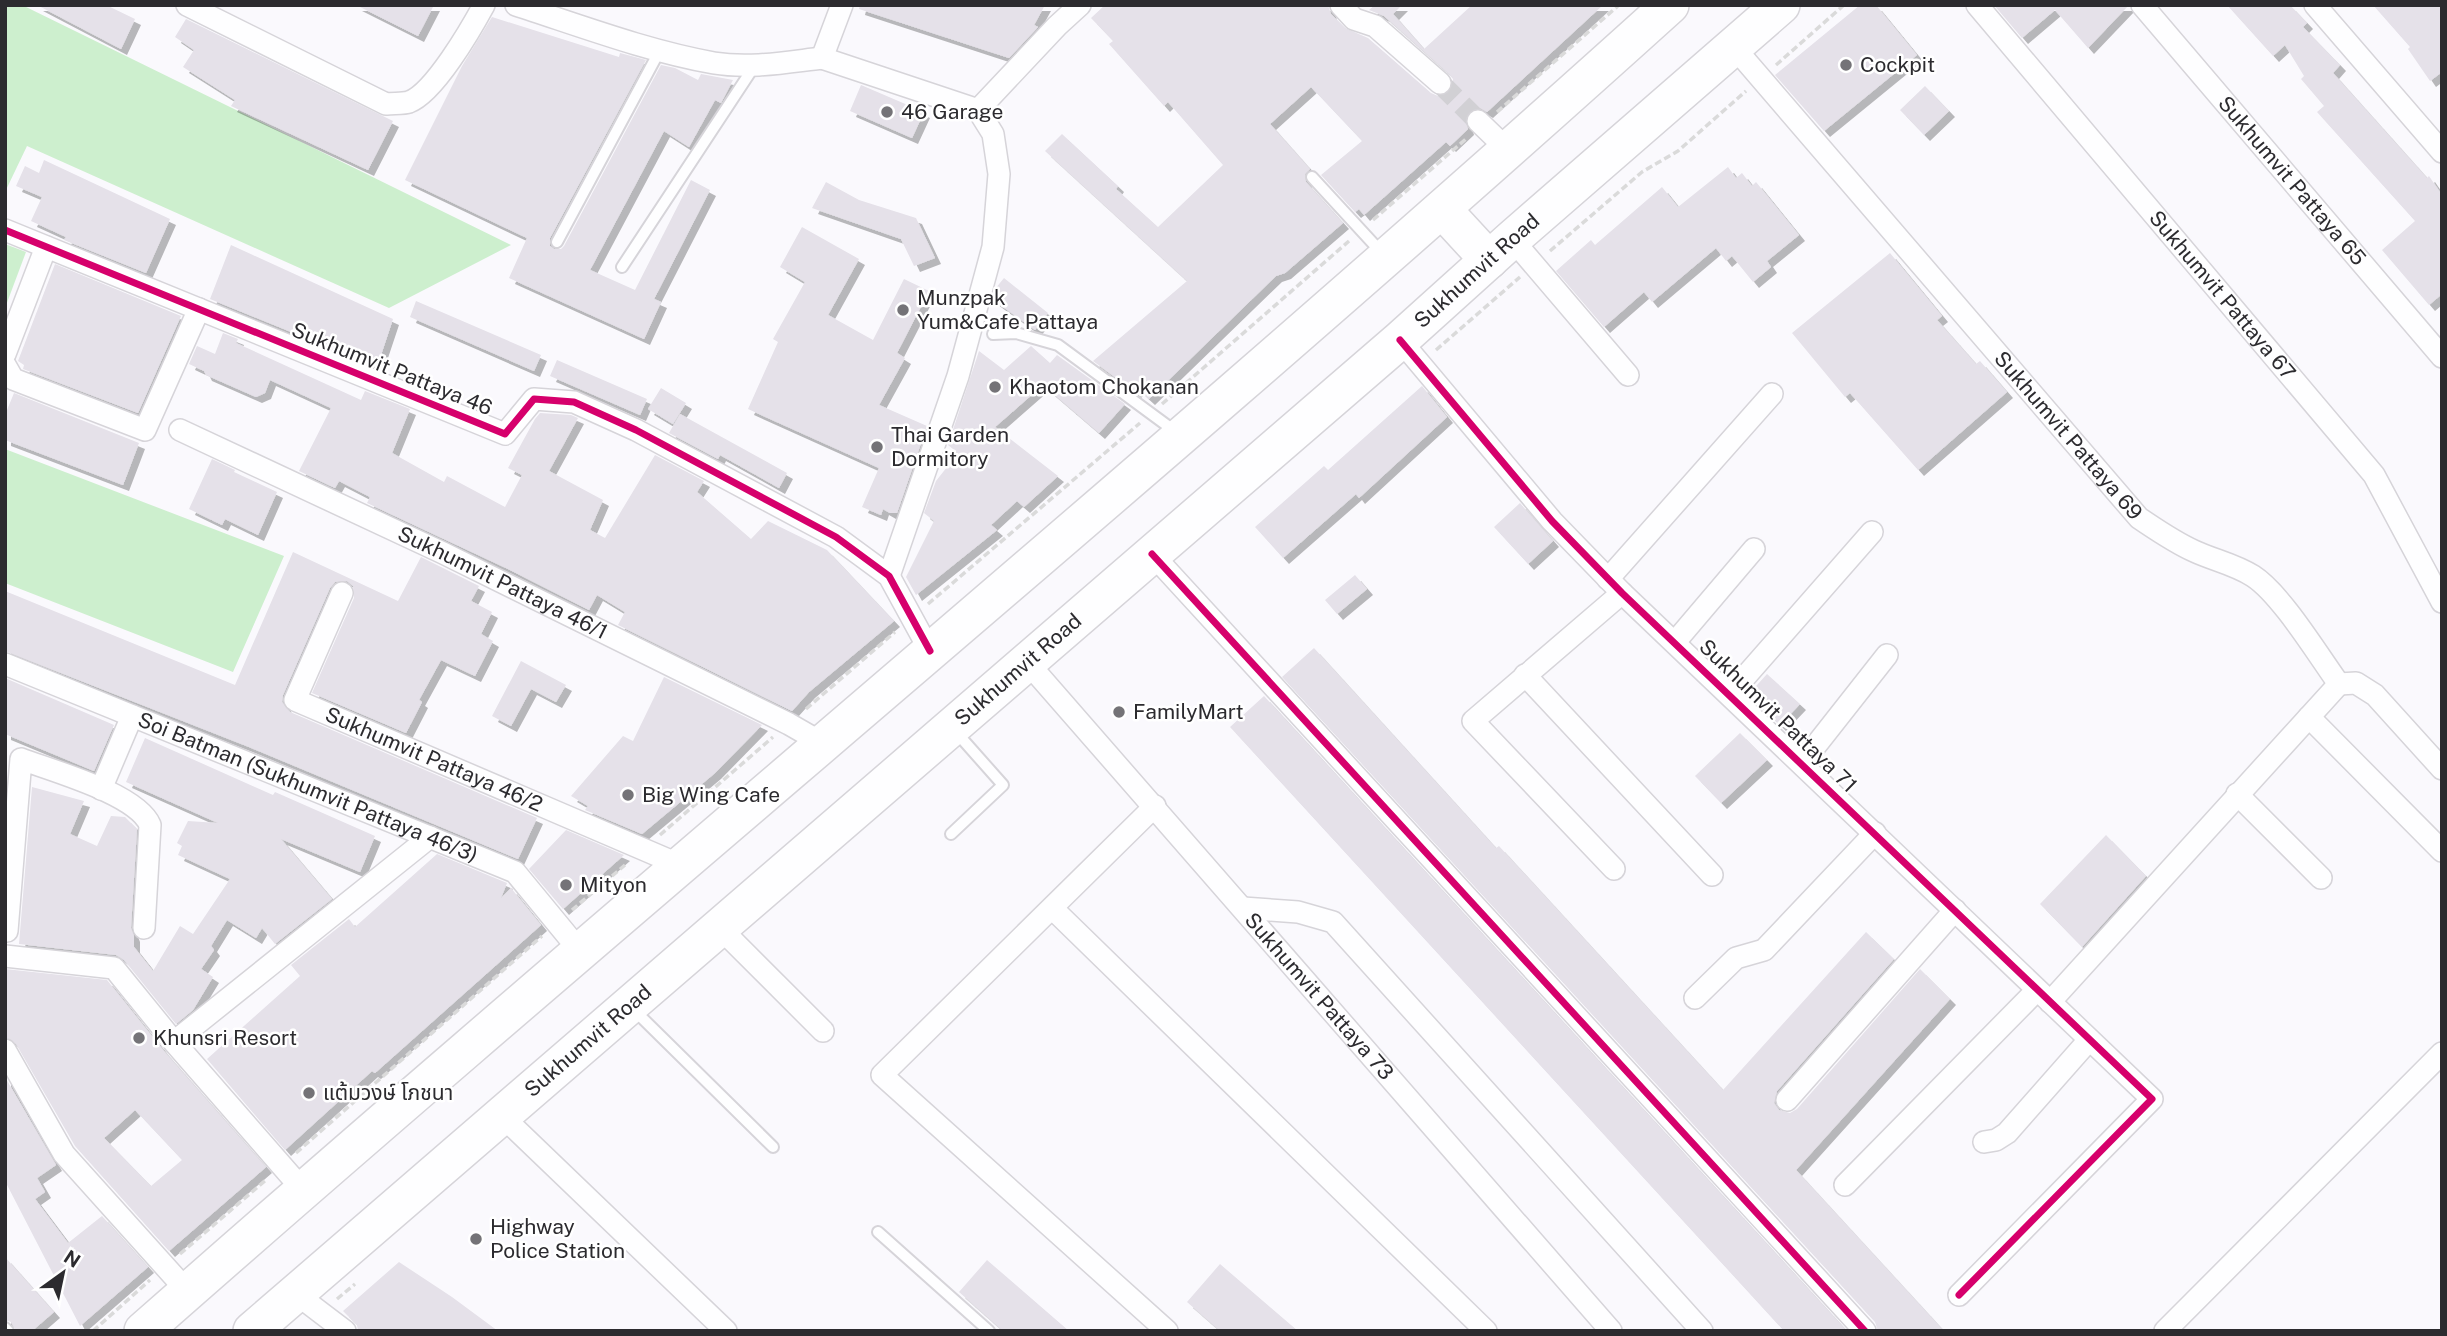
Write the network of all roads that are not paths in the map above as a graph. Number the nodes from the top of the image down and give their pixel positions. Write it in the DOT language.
graph roads {
  1 [pos="187,5"];
  2 [pos="484,5"];
  3 [pos="516,5"];
  4 [pos="842,5"];
  5 [pos="1080,5"];
  6 [pos="1341,5"];
  7 [pos="1670,5"];
  8 [pos="1781,5"];
  9 [pos="1977,5"];
  10 [pos="2142,5"];
  11 [pos="2315,5"];
  12 [pos="1733,46"];
  13 [pos="660,50"];
  14 [pos="822,58"];
  15 [pos="754,65"];
  16 [pos="1440,83"];
  17 [pos="978,110"];
  18 [pos="1480,123"];
  19 [pos="1509,151"];
  20 [pos="2442,152"];
  21 [pos="1312,177"];
  22 [pos="1442,209"];
  23 [pos="5,230"];
  24 [pos="557,242"];
  25 [pos="46,247"];
  26 [pos="1512,255"];
  27 [pos="1386,257"];
  28 [pos="622,267"];
  29 [pos="199,309"];
  30 [pos="993,334"];
  31 [pos="1410,352"];
  32 [pos="5,354"];
  33 [pos="2442,357"];
  34 [pos="5,365"];
  35 [pos="1629,375"];
  36 [pos="1772,394"];
  37 [pos="180,430"];
  38 [pos="1180,436"];
  39 [pos="1872,532"];
  40 [pos="1754,549"];
  41 [pos="1153,554"];
  42 [pos="889,576"];
  43 [pos="1615,586"];
  44 [pos="342,593"];
  45 [pos="2442,602"];
  46 [pos="1675,642"];
  47 [pos="930,651"];
  48 [pos="1887,655"];
  49 [pos="1027,662"];
  50 [pos="5,664"];
  51 [pos="1525,675"];
  52 [pos="2339,684"];
  53 [pos="1730,694"];
  54 [pos="132,716"];
  55 [pos="2309,717"];
  56 [pos="952,727"];
  57 [pos="822,743"];
  58 [pos="1802,763"];
  59 [pos="2442,769"];
  60 [pos="101,789"];
  61 [pos="2237,794"];
  62 [pos="1155,806"];
  63 [pos="951,834"];
  64 [pos="1875,834"];
  65 [pos="430,837"];
  66 [pos="2442,851"];
  67 [pos="680,865"];
  68 [pos="1614,869"];
  69 [pos="1712,875"];
  70 [pos="2321,878"];
  71 [pos="1243,908"];
  72 [pos="1053,909"];
  73 [pos="1955,910"];
  74 [pos="144,928"];
  75 [pos="720,928"];
  76 [pos="7,932"];
  77 [pos="580,951"];
  78 [pos="5,956"];
  79 [pos="2043,996"];
  80 [pos="1695,998"];
  81 [pos="630,1005"];
  82 [pos="823,1031"];
  83 [pos="2089,1040"];
  84 [pos="174,1042"];
  85 [pos="5,1050"];
  86 [pos="2442,1053"];
  87 [pos="1787,1101"];
  88 [pos="502,1116"];
  89 [pos="1984,1142"];
  90 [pos="773,1147"];
  91 [pos="293,1178"];
  92 [pos="1845,1185"];
  93 [pos="878,1232"];
  94 [pos="177,1279"];
  95 [pos="1959,1295"];
  96 [pos="308,1303"];
  97 [pos="143,1331"];
  98 [pos="251,1331"];
  99 [pos="345,1331"];
  100 [pos="726,1331"];
  101 [pos="989,1331"];
  102 [pos="1167,1331"];
  103 [pos="1486,1331"];
  104 [pos="1611,1331"];
  105 [pos="1702,1331"];
  106 [pos="1865,1331"];
  107 [pos="2165,1331"];
  1 -- 2 [label="street"];
  3 -- 13 [label="street"];
  4 -- 14 [label="street"];
  5 -- 17 [label="street"];
  6 -- 16 [label="street"];
  7 -- 19 [label="highway"];
  8 -- 12 [label="highway, Sukhumvit Road"];
  9 -- 45 [label="street, Sukhumvit Pattaya 67"];
  10 -- 33 [label="street, Sukhumvit Pattaya 65"];
  11 -- 20 [label="street"];
  12 -- 26 [label="highway, Sukhumvit Road"];
  12 -- 52 [label="street, Sukhumvit Pattaya 69"];
  13 -- 15 [label="street"];
  13 -- 24 [label="lane"];
  14 -- 15 [label="street"];
  14 -- 17 [label="street"];
  15 -- 28 [label="lane"];
  17 -- 42 [label="street"];
  18 -- 19 [label="street"];
  19 -- 22 [label="highway"];
  21 -- 27 [label="lane"];
  22 -- 26 [label="highway"];
  22 -- 27 [label="highway"];
  23 -- 25 [label="street, Sukhumvit Pattaya 46"];
  25 -- 29 [label="street, Sukhumvit Pattaya 46"];
  25 -- 32 [label="street"];
  26 -- 31 [label="highway, Sukhumvit Road"];
  26 -- 35 [label="street"];
  27 -- 38 [label="highway"];
  29 -- 34 [label="street"];
  29 -- 42 [label="street, Sukhumvit Pattaya 46"];
  30 -- 38 [label="lane"];
  31 -- 41 [label="highway, Sukhumvit Road"];
  31 -- 43 [label="street, Sukhumvit Pattaya 71"];
  36 -- 43 [label="street"];
  37 -- 57 [label="street, Sukhumvit Pattaya 46/1"];
  38 -- 47 [label="highway"];
  39 -- 53 [label="street"];
  40 -- 46 [label="street"];
  41 -- 49 [label="highway, Sukhumvit Road"];
  41 -- 106 [label="street"];
  42 -- 47 [label="street, Sukhumvit Pattaya 46"];
  43 -- 46 [label="street, Sukhumvit Pattaya 71"];
  43 -- 51 [label="street"];
  44 -- 67 [label="street, Sukhumvit Pattaya 46/2"];
  46 -- 53 [label="street, Sukhumvit Pattaya 71"];
  47 -- 57 [label="highway"];
  48 -- 58 [label="street"];
  49 -- 56 [label="highway, Sukhumvit Road"];
  49 -- 62 [label="street, Sukhumvit Pattaya 73"];
  50 -- 54 [label="street, Soi Batman (Sukhumvit Pattaya 46/3)"];
  51 -- 68 [label="street"];
  51 -- 69 [label="street"];
  52 -- 55 [label="street"];
  52 -- 59 [label="street"];
  53 -- 58 [label="street, Sukhumvit Pattaya 71"];
  54 -- 60 [label="street"];
  54 -- 65 [label="street, Soi Batman (Sukhumvit Pattaya 46/3)"];
  55 -- 61 [label="street"];
  55 -- 66 [label="street"];
  56 -- 63 [label="lane"];
  56 -- 75 [label="highway, Sukhumvit Road"];
  57 -- 67 [label="highway"];
  58 -- 64 [label="street, Sukhumvit Pattaya 71"];
  60 -- 74 [label="street"];
  60 -- 76 [label="street"];
  61 -- 70 [label="street"];
  61 -- 79 [label="street"];
  62 -- 71 [label="street, Sukhumvit Pattaya 73"];
  62 -- 72 [label="street"];
  64 -- 73 [label="street, Sukhumvit Pattaya 71"];
  64 -- 80 [label="street"];
  65 -- 77 [label="street, Soi Batman (Sukhumvit Pattaya 46/3)"];
  65 -- 84 [label="street"];
  67 -- 77 [label="highway"];
  71 -- 104 [label="street, Sukhumvit Pattaya 73"];
  71 -- 105 [label="street"];
  72 -- 102 [label="street"];
  72 -- 103 [label="street"];
  73 -- 79 [label="street, Sukhumvit Pattaya 71"];
  73 -- 87 [label="street"];
  75 -- 81 [label="highway, Sukhumvit Road"];
  75 -- 82 [label="street"];
  77 -- 91 [label="highway"];
  78 -- 84 [label="street"];
  79 -- 83 [label="street, Sukhumvit Pattaya 71"];
  79 -- 92 [label="street"];
  81 -- 88 [label="highway, Sukhumvit Road"];
  81 -- 90 [label="lane"];
  83 -- 89 [label="street"];
  83 -- 95 [label="street, Sukhumvit Pattaya 71"];
  84 -- 91 [label="street"];
  85 -- 94 [label="street"];
  86 -- 107 [label="street"];
  88 -- 96 [label="highway, Sukhumvit Road"];
  88 -- 100 [label="street"];
  91 -- 94 [label="highway"];
  93 -- 101 [label="lane"];
  94 -- 97 [label="highway"];
  96 -- 98 [label="highway, Sukhumvit Road"];
  96 -- 99 [label="street"];
}
